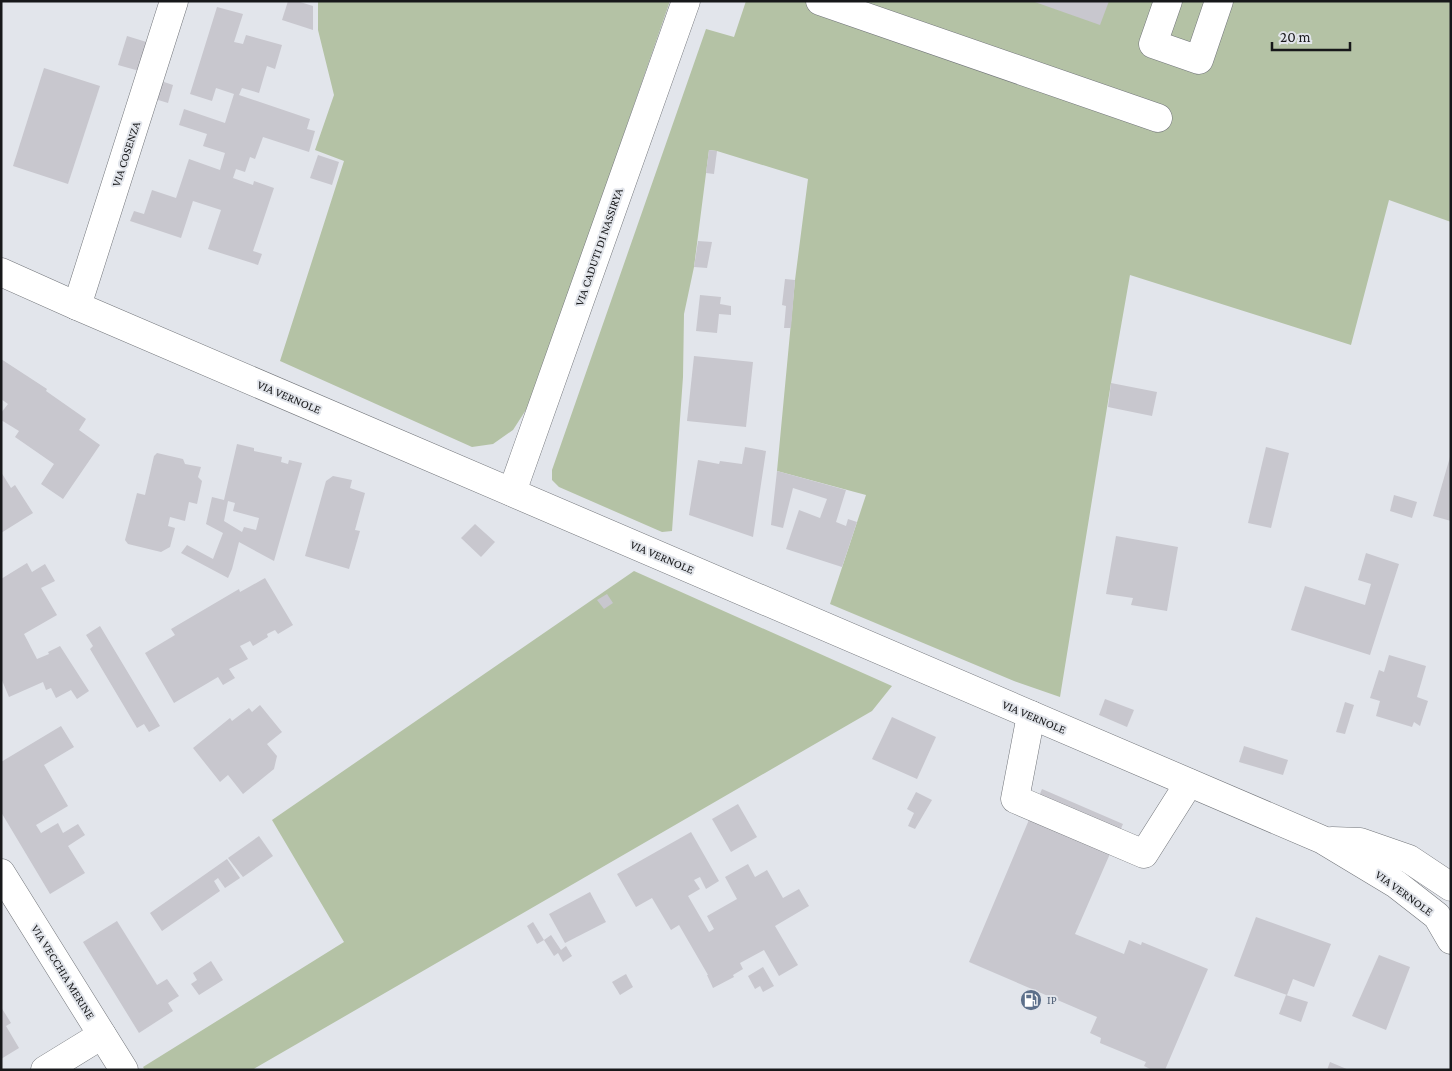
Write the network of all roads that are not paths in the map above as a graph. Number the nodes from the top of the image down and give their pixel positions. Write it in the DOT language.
graph roads {
  1 [pos="174,1"];
  2 [pos="686,1"];
  3 [pos="820,1"];
  4 [pos="1168,1"];
  5 [pos="1220,1"];
  6 [pos="1158,118"];
  7 [pos="1,272"];
  8 [pos="78,306"];
  9 [pos="512,492"];
  10 [pos="1031,715"];
  11 [pos="1189,783"];
  12 [pos="1323,840"];
  13 [pos="1,873"];
  14 [pos="1451,887"];
  15 [pos="1451,940"];
  16 [pos="102,1034"];
  17 [pos="45,1070"];
  18 [pos="124,1070"];
  1 -- 8 [label="main road, VIA COSENZA"];
  2 -- 9 [label="main road, VIA CADUTI DI NASSIRYA"];
  3 -- 6 [label="main road"];
  4 -- 5 [label="main road"];
  7 -- 8 [label="main road, VIA VERNOLE"];
  8 -- 9 [label="main road, VIA VERNOLE"];
  9 -- 10 [label="main road, VIA VERNOLE"];
  10 -- 11 [label="main road, VIA VERNOLE"];
  10 -- 11 [label="main road"];
  11 -- 12 [label="main road, VIA VERNOLE"];
  12 -- 14 [label="main road, VIA VERNOLE"];
  12 -- 15 [label="main road, VIA VERNOLE"];
  13 -- 16 [label="main road, VIA VECCHIA MERINE"];
  16 -- 17 [label="main road"];
  16 -- 18 [label="main road, VIA VECCHIA MERINE"];
}
